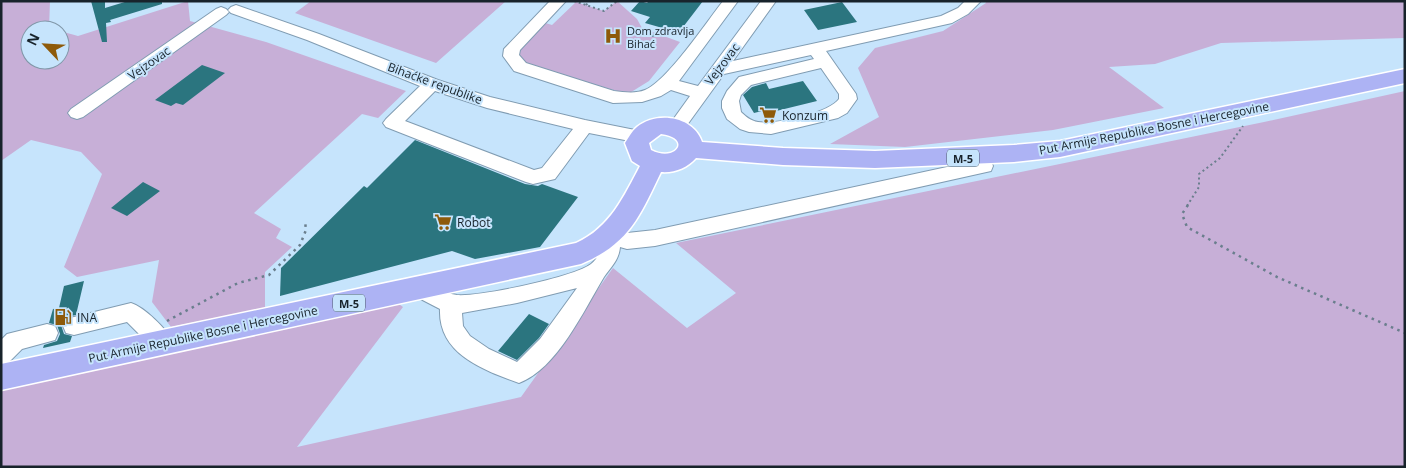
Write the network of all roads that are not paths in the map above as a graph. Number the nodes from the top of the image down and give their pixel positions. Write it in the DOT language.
graph roads {
  1 [pos="559,1"];
  2 [pos="731,1"];
  3 [pos="768,1"];
  4 [pos="974,1"];
  5 [pos="227,5"];
  6 [pos="820,55"];
  7 [pos="718,70"];
  8 [pos="1405,76"];
  9 [pos="668,83"];
  10 [pos="432,84"];
  11 [pos="700,93"];
  12 [pos="77,113"];
  13 [pos="585,126"];
  14 [pos="676,128"];
  15 [pos="640,137"];
  16 [pos="690,149"];
  17 [pos="654,163"];
  18 [pos="984,166"];
  19 [pos="608,237"];
  20 [pos="596,272"];
  21 [pos="418,288"];
  22 [pos="451,303"];
  23 [pos="74,326"];
  24 [pos="47,333"];
  25 [pos="156,335"];
  26 [pos="1,355"];
  27 [pos="1,377"];
  1 -- 9 [label="street"];
  2 -- 9 [label="street"];
  3 -- 7 [label="street, Vejzovac"];
  4 -- 6 [label="street"];
  5 -- 10 [label="street, Bihaćke republike"];
  5 -- 12 [label="street, Vejzovac"];
  6 -- 6 [label="street"];
  6 -- 7 [label="street"];
  7 -- 11 [label="street, Vejzovac"];
  8 -- 16 [label="main road, Put Armije Republike Bosne i Hercegovine / M-5"];
  9 -- 11 [label="street"];
  10 -- 13 [label="street, Bihaćke republike"];
  10 -- 13 [label="street"];
  11 -- 14 [label="street, Vejzovac"];
  13 -- 15 [label="street, Bihaćke republike"];
  14 -- 15 [label="main road"];
  14 -- 16 [label="main road"];
  15 -- 17 [label="main road"];
  16 -- 17 [label="main road"];
  17 -- 19 [label="main road, Put Armije Republike Bosne i Hercegovine / M-5"];
  18 -- 19 [label="street"];
  19 -- 20 [label="street"];
  19 -- 21 [label="main road, Put Armije Republike Bosne i Hercegovine / M-5"];
  20 -- 22 [label="street"];
  20 -- 22 [label="street"];
  21 -- 22 [label="street"];
  21 -- 25 [label="main road, Put Armije Republike Bosne i Hercegovine / M-5"];
  23 -- 25 [label="street"];
  24 -- 26 [label="street"];
  25 -- 27 [label="main road, Put Armije Republike Bosne i Hercegovine / M-5"];
}
